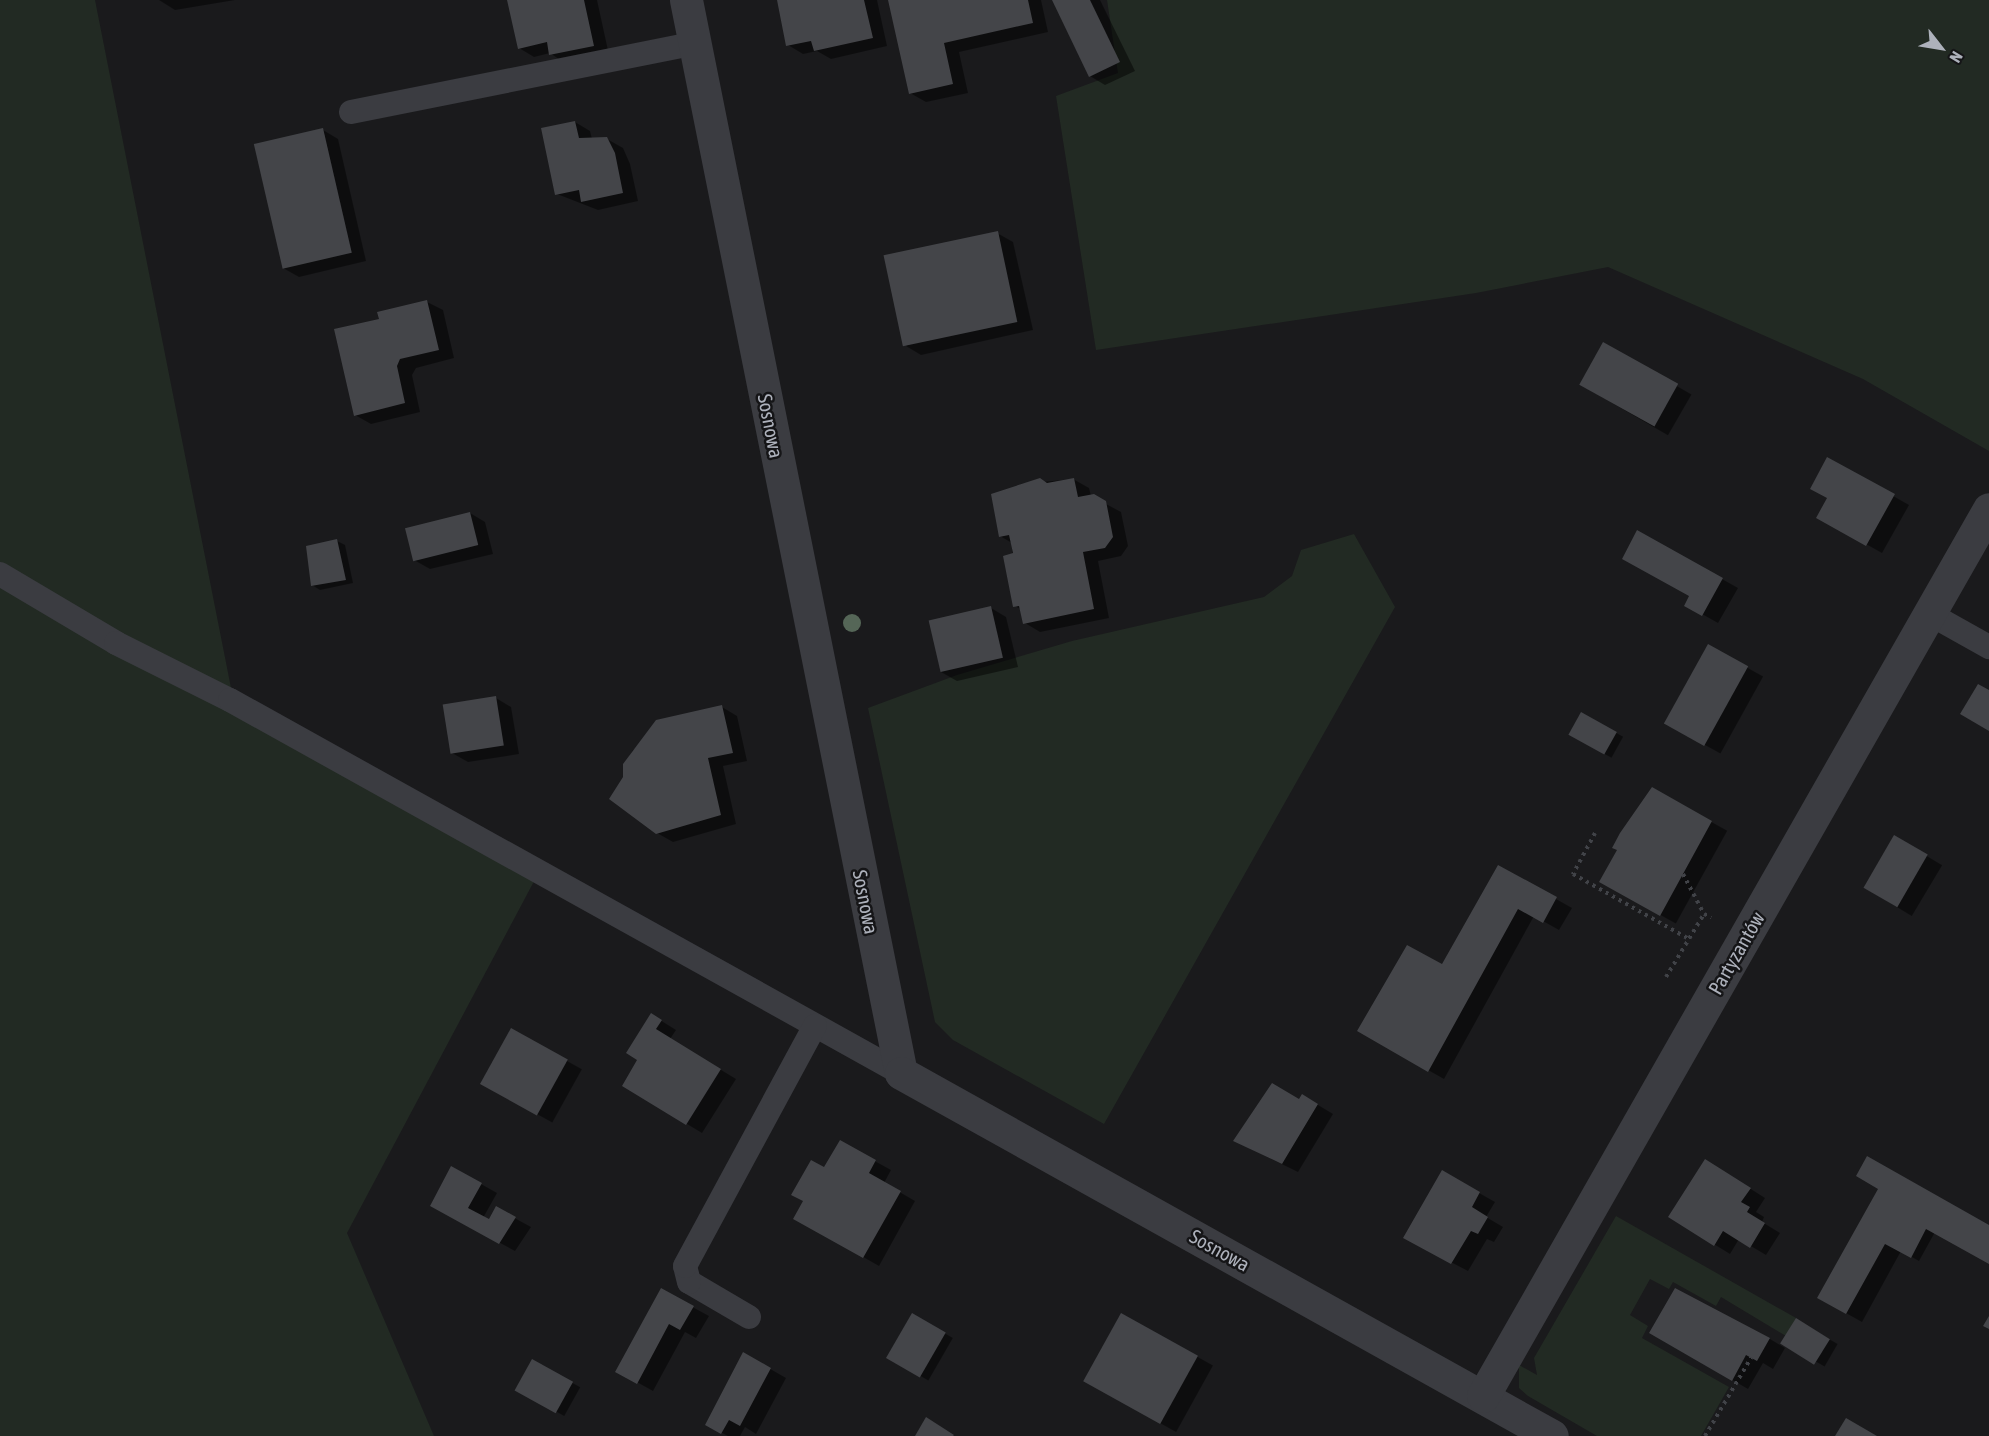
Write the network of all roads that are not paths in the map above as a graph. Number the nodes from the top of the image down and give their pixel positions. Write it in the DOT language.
graph roads {
  1 [pos="686,0"];
  2 [pos="694,43"];
  3 [pos="351,111"];
  4 [pos="1989,509"];
  5 [pos="0,574"];
  6 [pos="1930,614"];
  7 [pos="1989,647"];
  8 [pos="815,1026"];
  9 [pos="901,1073"];
  10 [pos="749,1317"];
  11 [pos="1483,1396"];
  12 [pos="1535,1431"];
  1 -- 2 [label="street, Sosnowa"];
  2 -- 3 [label="lane"];
  2 -- 9 [label="street, Sosnowa"];
  4 -- 6 [label="street, Partyzantów"];
  5 -- 8 [label="lane"];
  6 -- 7 [label="lane"];
  6 -- 11 [label="street, Partyzantów"];
  8 -- 9 [label="lane"];
  8 -- 10 [label="lane"];
  9 -- 11 [label="street, Sosnowa"];
  11 -- 12 [label="street, Sosnowa"];
}
